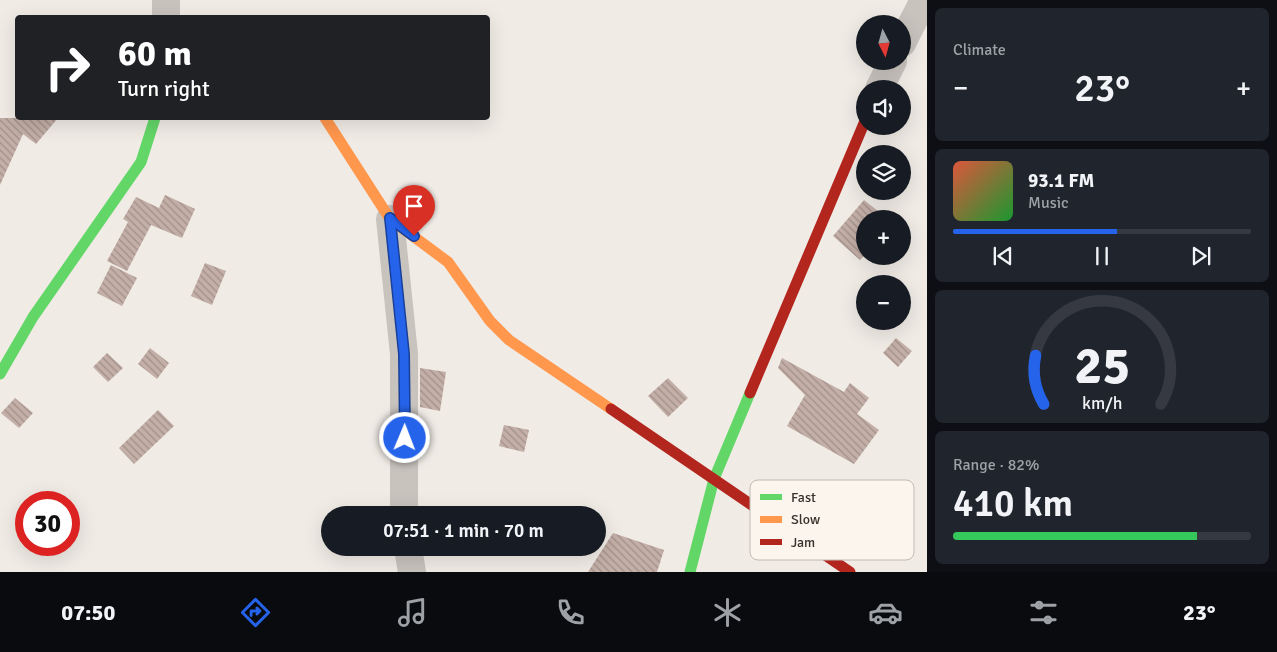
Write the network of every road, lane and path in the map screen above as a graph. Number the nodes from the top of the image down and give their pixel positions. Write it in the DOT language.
graph roads {
  1 [pos="166,0"];
  2 [pos="924,0"];
  3 [pos="166,15"];
  4 [pos="911,25"];
  5 [pos="154,120"];
  6 [pos="326,120"];
  7 [pos="859,135"];
  8 [pos="390,218"];
  9 [pos="0,374"];
  10 [pos="714,479"];
  11 [pos="750,504"];
  12 [pos="404,506"];
  13 [pos="409,556"];
  14 [pos="832,560"];
  15 [pos="412,572"];
  16 [pos="690,572"];
  17 [pos="850,572"];
  1 -- 3 [label="street"];
  2 -- 4 [label="street"];
  5 -- 9 [label="street"];
  6 -- 8 [label="street"];
  7 -- 10 [label="street"];
  8 -- 10 [label="street"];
  8 -- 12 [label="street"];
  10 -- 11 [label="street"];
  10 -- 16 [label="street"];
  13 -- 15 [label="street"];
  14 -- 17 [label="street"];
}
